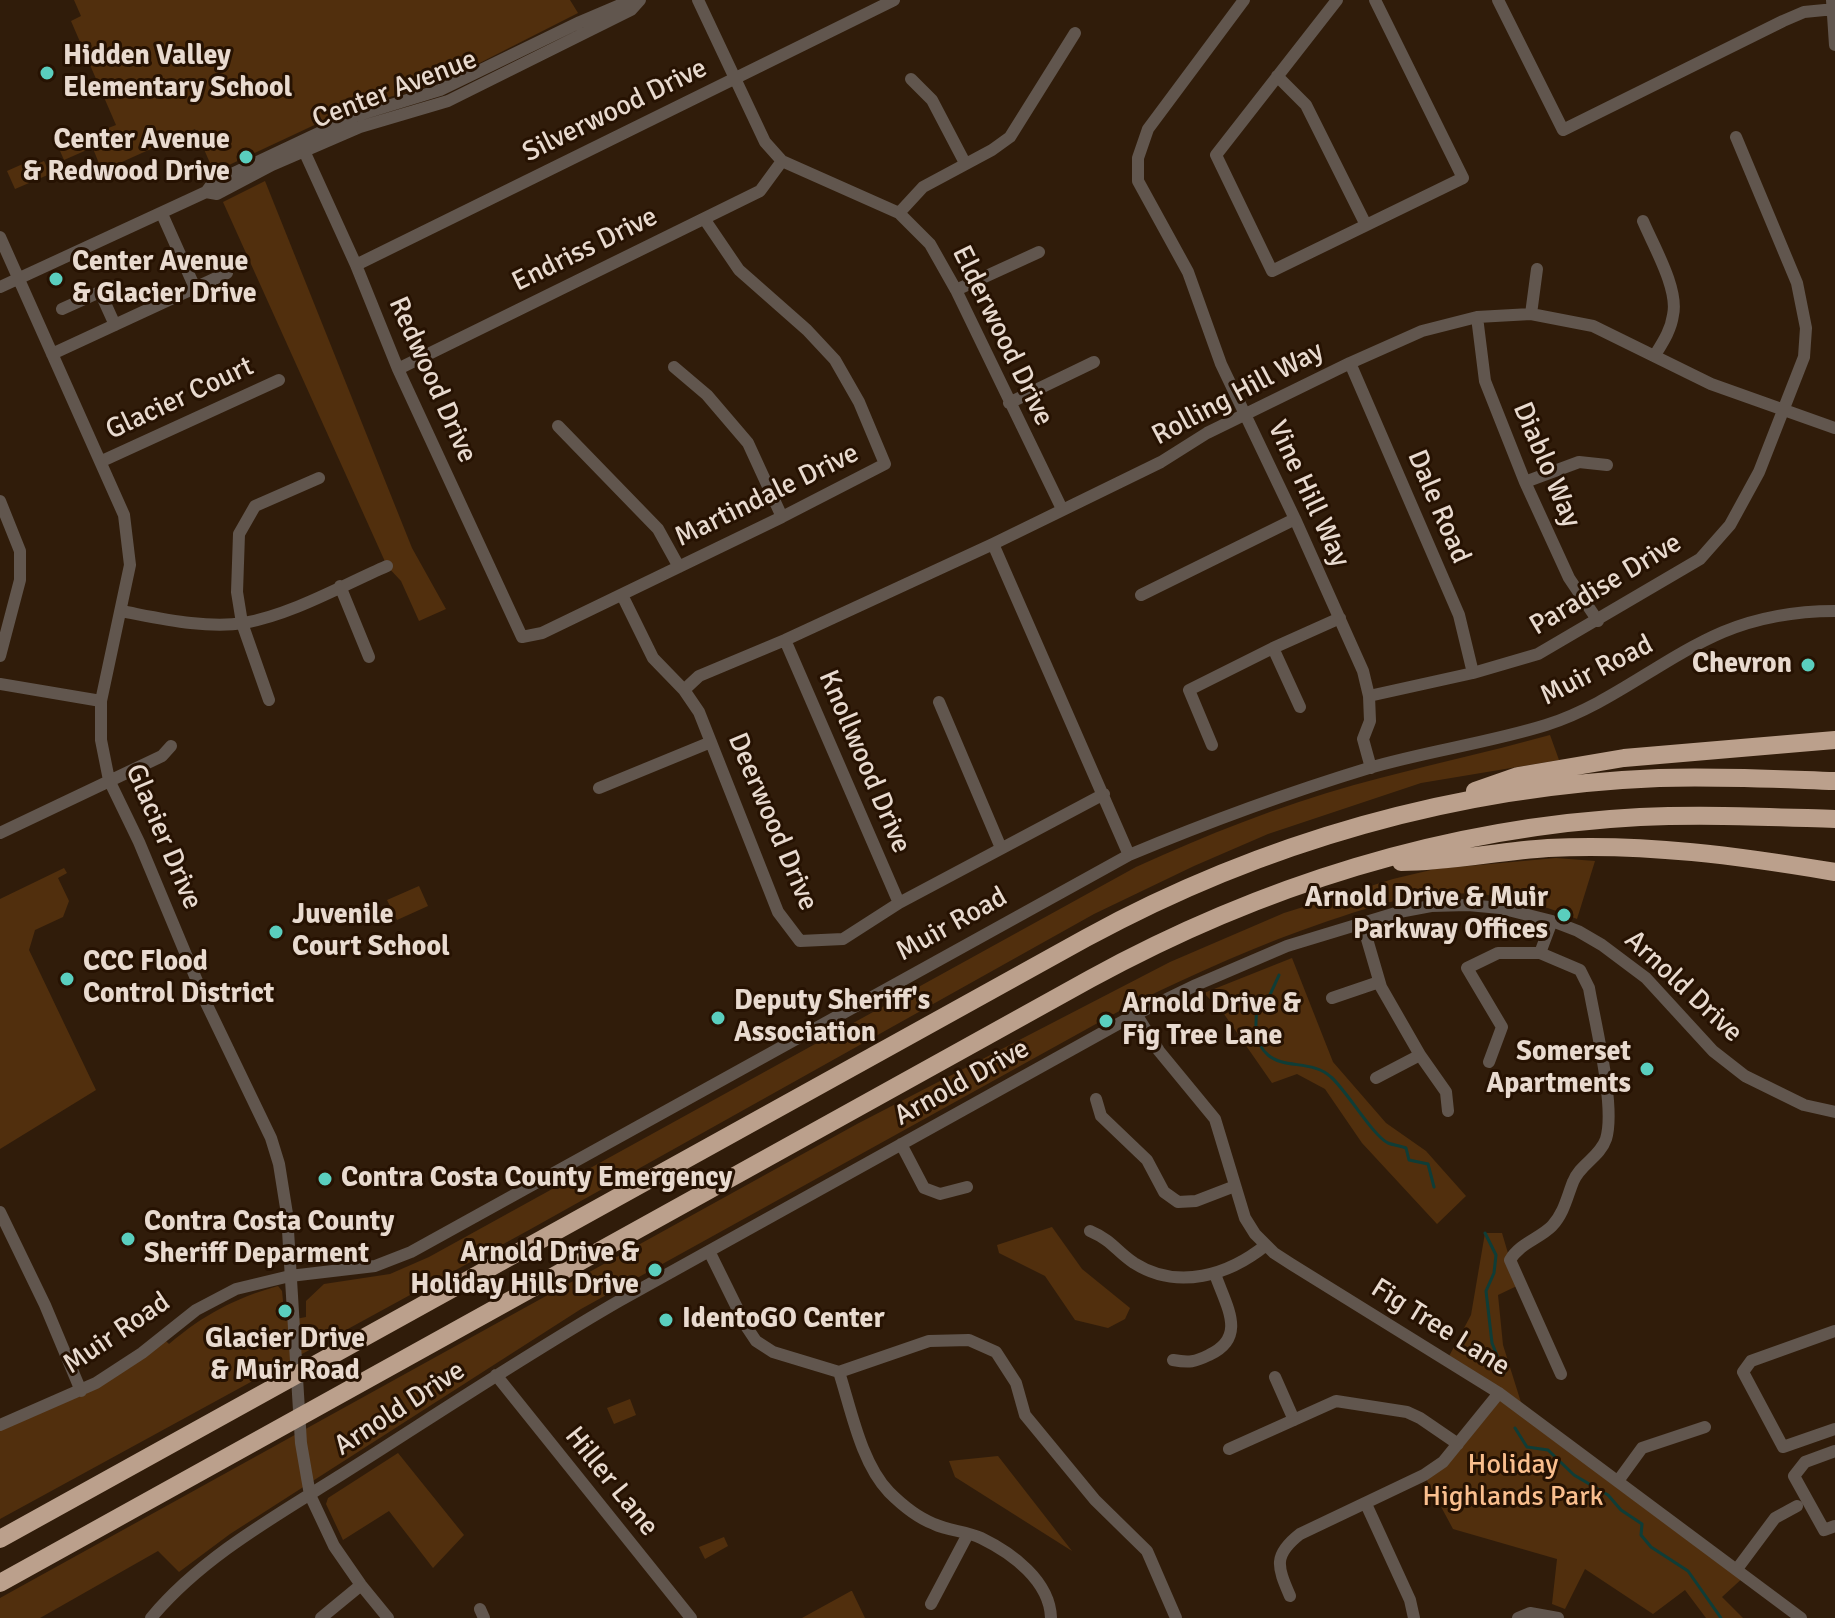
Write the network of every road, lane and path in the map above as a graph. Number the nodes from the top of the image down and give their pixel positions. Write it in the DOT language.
graph roads {
  1 [pos="639,0"];
  2 [pos="698,0"];
  3 [pos="894,0"];
  4 [pos="1244,0"];
  5 [pos="1337,0"];
  6 [pos="1375,0"];
  7 [pos="1498,0"];
  8 [pos="1833,6"];
  9 [pos="1075,33"];
  10 [pos="1835,45"];
  11 [pos="1277,76"];
  12 [pos="736,79"];
  13 [pos="911,79"];
  14 [pos="1736,137"];
  15 [pos="303,146"];
  16 [pos="782,161"];
  17 [pos="965,163"];
  18 [pos="899,213"];
  19 [pos="162,214"];
  20 [pos="705,220"];
  21 [pos="1643,221"];
  22 [pos="1366,225"];
  23 [pos="0,237"];
  24 [pos="1039,252"];
  25 [pos="356,265"];
  26 [pos="1537,269"];
  27 [pos="227,273"];
  28 [pos="19,278"];
  29 [pos="113,286"];
  30 [pos="0,287"];
  31 [pos="195,288"];
  32 [pos="956,290"];
  33 [pos="100,292"];
  34 [pos="62,309"];
  35 [pos="1531,314"];
  36 [pos="1477,317"];
  37 [pos="115,325"];
  38 [pos="52,354"];
  39 [pos="1655,355"];
  40 [pos="1094,362"];
  41 [pos="1350,363"];
  42 [pos="674,367"];
  43 [pos="398,369"];
  44 [pos="279,380"];
  45 [pos="1009,403"];
  46 [pos="1782,409"];
  47 [pos="1244,416"];
  48 [pos="558,426"];
  49 [pos="1835,428"];
  50 [pos="102,461"];
  51 [pos="1607,465"];
  52 [pos="319,478"];
  53 [pos="1525,482"];
  54 [pos="0,501"];
  55 [pos="1062,509"];
  56 [pos="782,517"];
  57 [pos="1295,519"];
  58 [pos="993,544"];
  59 [pos="387,566"];
  60 [pos="679,567"];
  61 [pos="340,586"];
  62 [pos="622,595"];
  63 [pos="1141,595"];
  64 [pos="121,611"];
  65 [pos="1835,611"];
  66 [pos="1340,618"];
  67 [pos="1598,621"];
  68 [pos="242,623"];
  69 [pos="522,637"];
  70 [pos="785,640"];
  71 [pos="1273,648"];
  72 [pos="0,656"];
  73 [pos="369,657"];
  74 [pos="1473,673"];
  75 [pos="0,684"];
  76 [pos="684,690"];
  77 [pos="1369,696"];
  78 [pos="269,700"];
  79 [pos="101,701"];
  80 [pos="939,702"];
  81 [pos="1300,707"];
  82 [pos="1835,728"];
  83 [pos="1835,740"];
  84 [pos="711,742"];
  85 [pos="1782,744"];
  86 [pos="1212,745"];
  87 [pos="171,746"];
  88 [pos="1371,768"];
  89 [pos="109,780"];
  90 [pos="1835,781"];
  91 [pos="599,788"];
  92 [pos="1104,794"];
  93 [pos="1446,804"];
  94 [pos="1835,819"];
  95 [pos="0,833"];
  96 [pos="1001,848"];
  97 [pos="1129,855"];
  98 [pos="1371,862"];
  99 [pos="1835,872"];
  100 [pos="899,903"];
  101 [pos="1552,921"];
  102 [pos="1362,922"];
  103 [pos="1540,953"];
  104 [pos="1379,982"];
  105 [pos="1332,998"];
  106 [pos="1136,1014"];
  107 [pos="1420,1055"];
  108 [pos="1489,1062"];
  109 [pos="1376,1078"];
  110 [pos="1096,1099"];
  111 [pos="1448,1111"];
  112 [pos="1835,1112"];
  113 [pos="901,1144"];
  114 [pos="1235,1186"];
  115 [pos="967,1187"];
  116 [pos="0,1212"];
  117 [pos="1090,1231"];
  118 [pos="6,1236"];
  119 [pos="1266,1245"];
  120 [pos="709,1251"];
  121 [pos="1215,1274"];
  122 [pos="290,1276"];
  123 [pos="1835,1331"];
  124 [pos="1173,1360"];
  125 [pos="839,1372"];
  126 [pos="1561,1374"];
  127 [pos="496,1375"];
  128 [pos="1275,1377"];
  129 [pos="81,1391"];
  130 [pos="1499,1393"];
  131 [pos="1294,1420"];
  132 [pos="0,1425"];
  133 [pos="1705,1427"];
  134 [pos="1835,1429"];
  135 [pos="1458,1444"];
  136 [pos="1229,1449"];
  137 [pos="1835,1451"];
  138 [pos="1618,1481"];
  139 [pos="310,1495"];
  140 [pos="1366,1504"];
  141 [pos="1797,1506"];
  142 [pos="1835,1526"];
  143 [pos="968,1534"];
  144 [pos="0,1539"];
  145 [pos="1737,1569"];
  146 [pos="0,1583"];
  147 [pos="361,1585"];
  148 [pos="1290,1596"];
  149 [pos="931,1604"];
  150 [pos="151,1618"];
  151 [pos="321,1618"];
  152 [pos="388,1618"];
  153 [pos="691,1618"];
  154 [pos="1051,1618"];
  155 [pos="1176,1618"];
  156 [pos="1414,1618"];
  157 [pos="1518,1618"];
  158 [pos="1558,1618"];
  159 [pos="1801,1618"];
  1 -- 15 [label="street, Center Avenue"];
  2 -- 12 [label="street"];
  3 -- 12 [label="street, Silverwood Drive"];
  4 -- 47 [label="street, Vine Hill Way"];
  5 -- 11 [label="street"];
  6 -- 22 [label="street"];
  7 -- 8 [label="street"];
  8 -- 10 [label="street"];
  9 -- 17 [label="street"];
  11 -- 22 [label="street"];
  11 -- 22 [label="street"];
  12 -- 16 [label="street"];
  12 -- 25 [label="street, Silverwood Drive"];
  13 -- 17 [label="street"];
  14 -- 46 [label="street, Paradise Drive"];
  15 -- 19 [label="street, Center Avenue"];
  15 -- 25 [label="street, Redwood Drive"];
  16 -- 18 [label="street, Elderwood Drive"];
  16 -- 20 [label="street, Endriss Drive"];
  17 -- 18 [label="street"];
  18 -- 32 [label="street, Elderwood Drive"];
  19 -- 28 [label="street, Center Avenue"];
  19 -- 31 [label="street"];
  20 -- 43 [label="street, Endriss Drive"];
  20 -- 56 [label="street, Martindale Drive"];
  21 -- 39 [label="street"];
  23 -- 28 [label="street, Glacier Drive"];
  24 -- 32 [label="street"];
  25 -- 43 [label="street, Redwood Drive"];
  26 -- 35 [label="street"];
  27 -- 31 [label="street"];
  28 -- 30 [label="street, Center Avenue"];
  28 -- 38 [label="street, Glacier Drive"];
  29 -- 33 [label="street"];
  31 -- 37 [label="street"];
  32 -- 45 [label="street, Elderwood Drive"];
  33 -- 34 [label="street"];
  33 -- 37 [label="street"];
  35 -- 36 [label="street, Rolling Hill Way"];
  35 -- 39 [label="street, Rolling Hill Way"];
  36 -- 41 [label="street, Rolling Hill Way"];
  36 -- 53 [label="street, Diablo Way"];
  37 -- 38 [label="street"];
  38 -- 50 [label="street, Glacier Drive"];
  39 -- 46 [label="street, Rolling Hill Way"];
  40 -- 45 [label="street"];
  41 -- 47 [label="street, Rolling Hill Way"];
  41 -- 74 [label="street, Dale Road"];
  42 -- 56 [label="street"];
  43 -- 69 [label="street, Redwood Drive"];
  44 -- 50 [label="street, Glacier Court"];
  45 -- 55 [label="street, Elderwood Drive"];
  46 -- 49 [label="street, Rolling Hill Way"];
  46 -- 67 [label="street, Paradise Drive"];
  47 -- 55 [label="street, Rolling Hill Way"];
  47 -- 57 [label="street, Vine Hill Way"];
  48 -- 60 [label="street"];
  50 -- 64 [label="street, Glacier Drive"];
  51 -- 53 [label="street"];
  52 -- 68 [label="street"];
  53 -- 67 [label="street, Diablo Way"];
  54 -- 72 [label="street"];
  55 -- 58 [label="street, Rolling Hill Way"];
  56 -- 60 [label="street, Martindale Drive"];
  57 -- 63 [label="street"];
  57 -- 66 [label="street, Vine Hill Way"];
  58 -- 70 [label="street, Rolling Hill Way"];
  58 -- 92 [label="street"];
  59 -- 61 [label="street"];
  60 -- 62 [label="street, Martindale Drive"];
  61 -- 68 [label="street"];
  61 -- 73 [label="street"];
  62 -- 69 [label="street, Martindale Drive"];
  62 -- 76 [label="street, Deerwood Drive"];
  64 -- 68 [label="street"];
  64 -- 79 [label="street, Glacier Drive"];
  65 -- 88 [label="street, Muir Road"];
  66 -- 71 [label="street"];
  66 -- 77 [label="street, Vine Hill Way"];
  67 -- 74 [label="street, Paradise Drive"];
  68 -- 78 [label="street"];
  70 -- 76 [label="street, Rolling Hill Way"];
  70 -- 100 [label="street, Knollwood Drive"];
  71 -- 81 [label="street"];
  71 -- 86 [label="street"];
  74 -- 77 [label="street, Paradise Drive"];
  75 -- 79 [label="street"];
  76 -- 84 [label="street, Deerwood Drive"];
  77 -- 88 [label="street, Vine Hill Way"];
  79 -- 89 [label="street, Glacier Drive"];
  80 -- 96 [label="street"];
  82 -- 85 [label="highway"];
  83 -- 85 [label="highway"];
  84 -- 91 [label="street"];
  84 -- 100 [label="street, Deerwood Drive"];
  85 -- 93 [label="highway"];
  87 -- 89 [label="street"];
  88 -- 97 [label="street, Muir Road"];
  89 -- 95 [label="street"];
  89 -- 122 [label="street, Glacier Drive"];
  90 -- 93 [label="highway"];
  92 -- 96 [label="street, Deerwood Drive"];
  92 -- 97 [label="street"];
  93 -- 144 [label="highway"];
  94 -- 98 [label="highway"];
  96 -- 100 [label="street, Deerwood Drive"];
  97 -- 122 [label="street, Muir Road"];
  98 -- 99 [label="highway"];
  98 -- 146 [label="highway"];
  101 -- 102 [label="street, Arnold Drive"];
  101 -- 103 [label="street"];
  101 -- 112 [label="street, Arnold Drive"];
  102 -- 104 [label="street"];
  102 -- 106 [label="street, Arnold Drive"];
  103 -- 108 [label="street"];
  103 -- 126 [label="street"];
  104 -- 105 [label="street"];
  104 -- 107 [label="street"];
  106 -- 113 [label="street, Arnold Drive"];
  106 -- 114 [label="street, Fig Tree Lane"];
  107 -- 109 [label="street"];
  107 -- 111 [label="street"];
  110 -- 114 [label="street"];
  113 -- 115 [label="street"];
  113 -- 120 [label="street, Arnold Drive"];
  114 -- 119 [label="street, Fig Tree Lane"];
  116 -- 118 [label="street"];
  117 -- 121 [label="street"];
  118 -- 129 [label="street"];
  119 -- 121 [label="street"];
  119 -- 130 [label="street, Fig Tree Lane"];
  120 -- 125 [label="street"];
  120 -- 127 [label="street, Arnold Drive"];
  121 -- 124 [label="street"];
  122 -- 129 [label="street, Muir Road"];
  122 -- 139 [label="street, Glacier Drive"];
  123 -- 134 [label="street"];
  125 -- 143 [label="street"];
  125 -- 155 [label="street"];
  127 -- 139 [label="street, Arnold Drive"];
  127 -- 153 [label="street, Hiller Lane"];
  128 -- 131 [label="street"];
  129 -- 132 [label="street, Muir Road"];
  130 -- 135 [label="street"];
  130 -- 138 [label="street, Fig Tree Lane"];
  131 -- 135 [label="street"];
  131 -- 136 [label="street"];
  133 -- 138 [label="street"];
  135 -- 140 [label="street"];
  137 -- 142 [label="street"];
  138 -- 145 [label="street, Fig Tree Lane"];
  139 -- 147 [label="street, Glacier Drive"];
  139 -- 150 [label="street, Arnold Drive"];
  140 -- 148 [label="street"];
  140 -- 156 [label="street"];
  141 -- 145 [label="street"];
  143 -- 149 [label="street"];
  143 -- 154 [label="street"];
  145 -- 159 [label="street, Fig Tree Lane"];
  147 -- 151 [label="street"];
  147 -- 152 [label="street, Glacier Drive"];
  157 -- 158 [label="street"];
}
